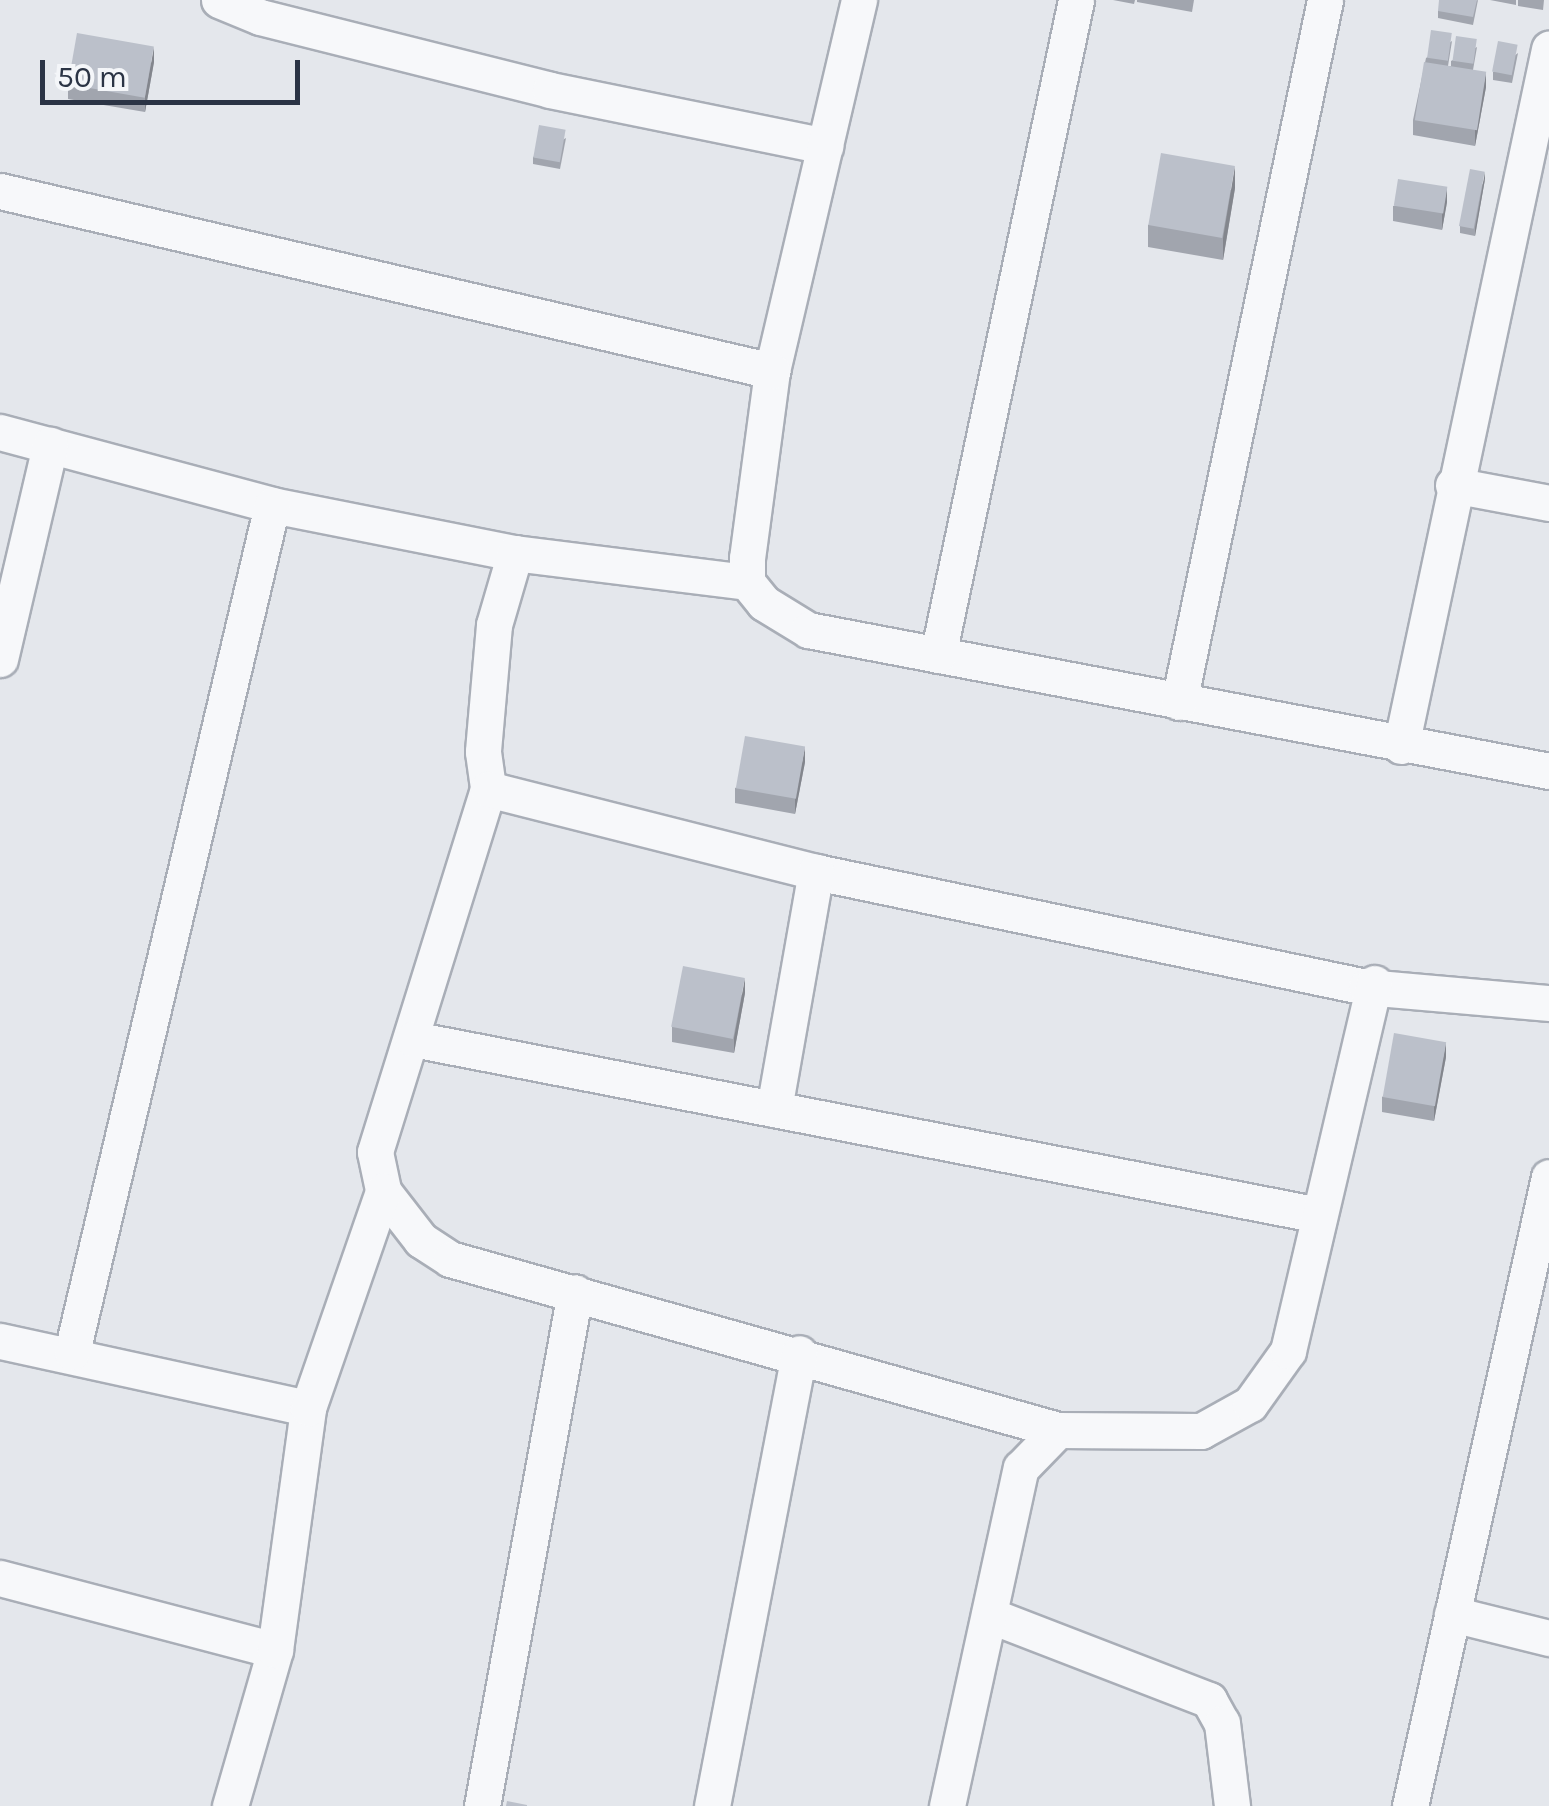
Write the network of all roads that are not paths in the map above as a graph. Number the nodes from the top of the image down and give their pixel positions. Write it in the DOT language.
graph roads {
  1 [pos="220,0"];
  2 [pos="859,0"];
  3 [pos="1076,0"];
  4 [pos="1325,0"];
  5 [pos="1549,49"];
  6 [pos="825,146"];
  7 [pos="0,190"];
  8 [pos="772,371"];
  9 [pos="0,432"];
  10 [pos="50,446"];
  11 [pos="1453,485"];
  12 [pos="1549,503"];
  13 [pos="272,505"];
  14 [pos="515,553"];
  15 [pos="748,582"];
  16 [pos="938,655"];
  17 [pos="0,658"];
  18 [pos="1180,702"];
  19 [pos="1401,746"];
  20 [pos="1549,770"];
  21 [pos="488,789"];
  22 [pos="816,872"];
  23 [pos="1374,983"];
  24 [pos="1549,1003"];
  25 [pos="413,1038"];
  26 [pos="774,1109"];
  27 [pos="1549,1177"];
  28 [pos="383,1191"];
  29 [pos="1319,1215"];
  30 [pos="575,1292"];
  31 [pos="0,1341"];
  32 [pos="72,1352"];
  33 [pos="799,1353"];
  34 [pos="308,1408"];
  35 [pos="1058,1430"];
  36 [pos="0,1578"];
  37 [pos="1452,1614"];
  38 [pos="989,1616"];
  39 [pos="1549,1638"];
  40 [pos="274,1650"];
  41 [pos="230,1806"];
  42 [pos="482,1806"];
  43 [pos="712,1806"];
  44 [pos="947,1806"];
  45 [pos="1232,1806"];
  46 [pos="1410,1806"];
  1 -- 6 [label="street"];
  2 -- 6 [label="street"];
  3 -- 16 [label="street"];
  4 -- 18 [label="street"];
  5 -- 11 [label="street"];
  6 -- 8 [label="street"];
  7 -- 8 [label="street"];
  8 -- 15 [label="street"];
  9 -- 10 [label="street"];
  10 -- 13 [label="street"];
  10 -- 17 [label="street"];
  11 -- 12 [label="street"];
  11 -- 19 [label="street"];
  13 -- 14 [label="street"];
  13 -- 32 [label="street"];
  14 -- 15 [label="street"];
  14 -- 21 [label="street"];
  15 -- 16 [label="street"];
  16 -- 18 [label="street"];
  18 -- 19 [label="street"];
  19 -- 20 [label="street"];
  21 -- 22 [label="street"];
  21 -- 25 [label="street"];
  22 -- 23 [label="street"];
  22 -- 26 [label="street"];
  23 -- 24 [label="street"];
  23 -- 29 [label="street"];
  25 -- 26 [label="street"];
  25 -- 28 [label="street"];
  26 -- 29 [label="street"];
  27 -- 37 [label="street"];
  28 -- 30 [label="street"];
  28 -- 34 [label="street"];
  29 -- 35 [label="street"];
  30 -- 33 [label="street"];
  30 -- 42 [label="street"];
  31 -- 32 [label="street"];
  32 -- 34 [label="street"];
  33 -- 35 [label="street"];
  33 -- 43 [label="street"];
  34 -- 40 [label="street"];
  35 -- 38 [label="street"];
  36 -- 40 [label="street"];
  37 -- 39 [label="street"];
  37 -- 46 [label="street"];
  38 -- 44 [label="street"];
  38 -- 45 [label="street"];
  40 -- 41 [label="street"];
}
